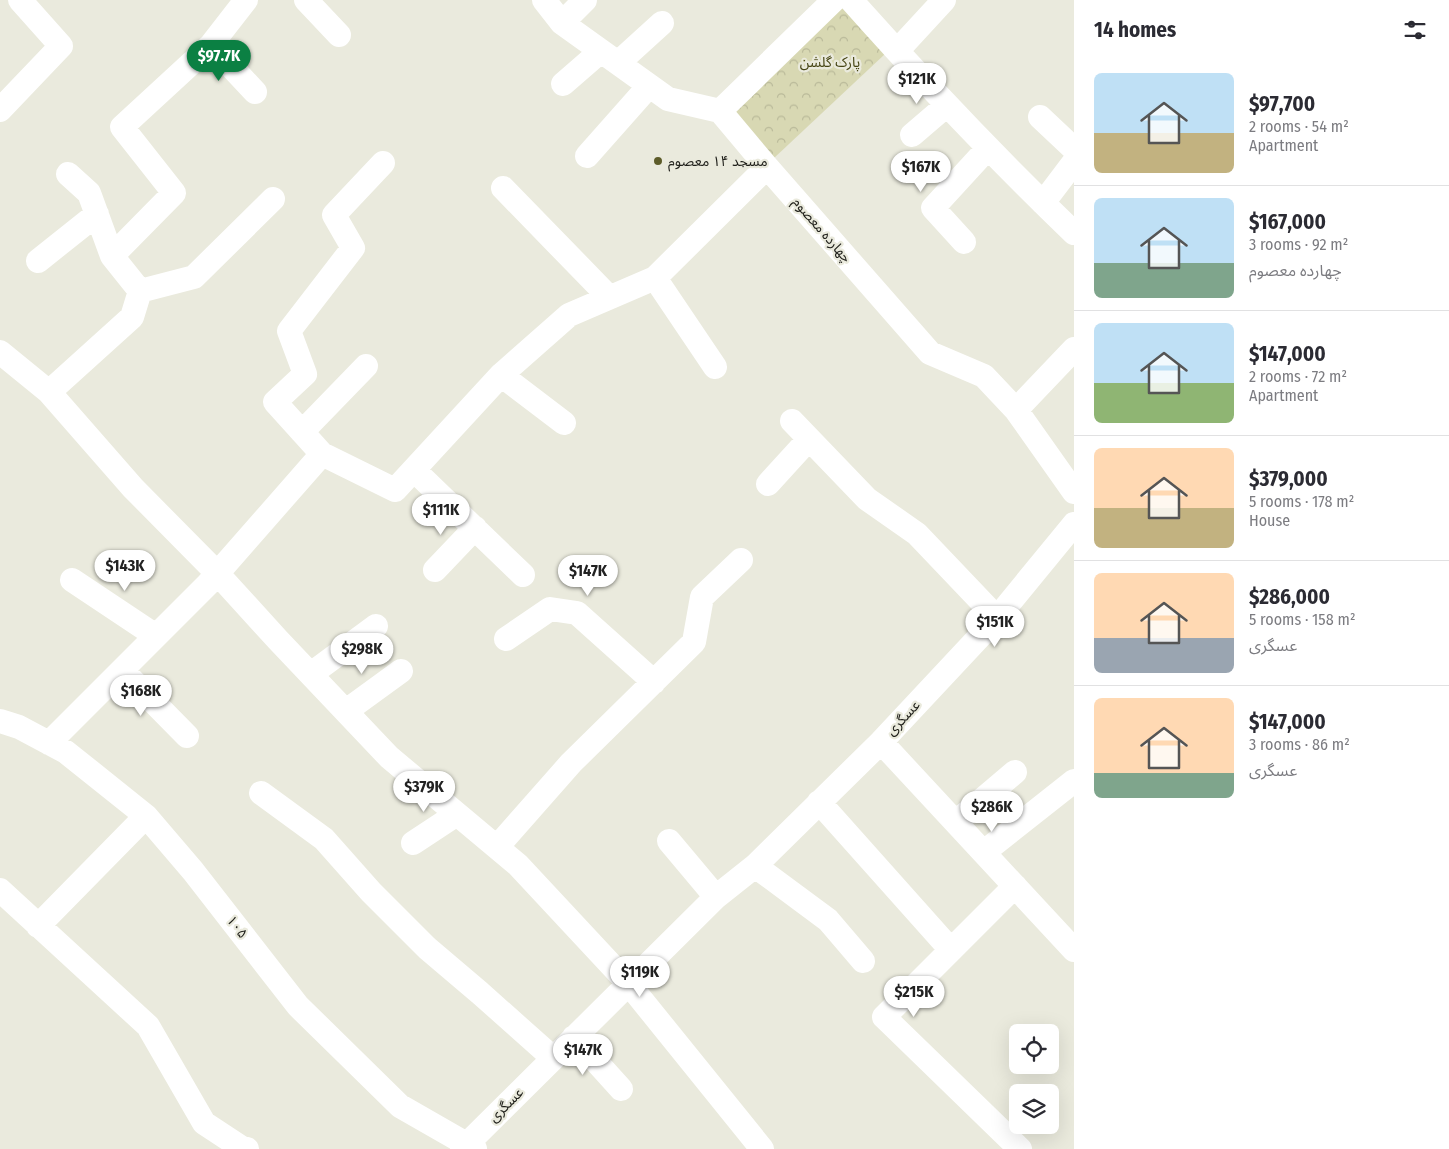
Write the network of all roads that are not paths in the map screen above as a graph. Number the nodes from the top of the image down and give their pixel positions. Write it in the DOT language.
graph roads {
  1 [pos="20,0"];
  2 [pos="246,0"];
  3 [pos="306,0"];
  4 [pos="544,0"];
  5 [pos="585,0"];
  6 [pos="834,0"];
  7 [pos="851,0"];
  8 [pos="944,0"];
  9 [pos="562,23"];
  10 [pos="662,23"];
  11 [pos="339,35"];
  12 [pos="211,45"];
  13 [pos="896,51"];
  14 [pos="609,57"];
  15 [pos="563,84"];
  16 [pos="649,86"];
  17 [pos="255,92"];
  18 [pos="948,105"];
  19 [pos="0,110"];
  20 [pos="720,111"];
  21 [pos="1040,117"];
  22 [pos="912,134"];
  23 [pos="988,148"];
  24 [pos="1074,149"];
  25 [pos="587,156"];
  26 [pos="1074,162"];
  27 [pos="383,163"];
  28 [pos="767,167"];
  29 [pos="68,174"];
  30 [pos="504,188"];
  31 [pos="273,199"];
  32 [pos="1043,203"];
  33 [pos="97,214"];
  34 [pos="1072,226"];
  35 [pos="964,242"];
  36 [pos="112,256"];
  37 [pos="38,261"];
  38 [pos="655,278"];
  39 [pos="140,292"];
  40 [pos="609,298"];
  41 [pos="1074,349"];
  42 [pos="0,352"];
  43 [pos="366,366"];
  44 [pos="715,367"];
  45 [pos="501,375"];
  46 [pos="48,392"];
  47 [pos="1016,410"];
  48 [pos="792,421"];
  49 [pos="564,423"];
  50 [pos="302,432"];
  51 [pos="809,439"];
  52 [pos="322,454"];
  53 [pos="414,470"];
  54 [pos="768,484"];
  55 [pos="1074,492"];
  56 [pos="1074,524"];
  57 [pos="475,528"];
  58 [pos="741,560"];
  59 [pos="435,570"];
  60 [pos="217,573"];
  61 [pos="523,575"];
  62 [pos="72,580"];
  63 [pos="997,618"];
  64 [pos="376,626"];
  65 [pos="156,636"];
  66 [pos="506,639"];
  67 [pos="122,670"];
  68 [pos="401,671"];
  69 [pos="311,674"];
  70 [pos="654,682"];
  71 [pos="346,711"];
  72 [pos="0,721"];
  73 [pos="187,736"];
  74 [pos="882,742"];
  75 [pos="49,743"];
  76 [pos="1015,772"];
  77 [pos="1074,781"];
  78 [pos="261,793"];
  79 [pos="820,802"];
  80 [pos="457,814"];
  81 [pos="146,816"];
  82 [pos="956,822"];
  83 [pos="669,841"];
  84 [pos="413,844"];
  85 [pos="497,847"];
  86 [pos="984,852"];
  87 [pos="755,866"];
  88 [pos="1015,886"];
  89 [pos="0,890"];
  90 [pos="716,896"];
  91 [pos="38,926"];
  92 [pos="951,950"];
  93 [pos="1074,950"];
  94 [pos="863,961"];
  95 [pos="628,983"];
  96 [pos="574,1037"];
  97 [pos="553,1058"];
  98 [pos="621,1089"];
  99 [pos="468,1148"];
  100 [pos="247,1149"];
  101 [pos="762,1149"];
  102 [pos="1020,1149"];
  1 -- 19 [label="street"];
  2 -- 12 [label="street"];
  3 -- 11 [label="street"];
  4 -- 9 [label="street"];
  5 -- 9 [label="street"];
  6 -- 20 [label="street"];
  7 -- 13 [label="street"];
  8 -- 13 [label="street"];
  9 -- 14 [label="street"];
  10 -- 14 [label="street"];
  12 -- 17 [label="street"];
  12 -- 36 [label="street"];
  13 -- 18 [label="street"];
  14 -- 15 [label="street"];
  14 -- 16 [label="street"];
  16 -- 20 [label="street"];
  16 -- 25 [label="street"];
  18 -- 22 [label="street"];
  18 -- 23 [label="street"];
  20 -- 28 [label="street, چهارده معصوم"];
  21 -- 24 [label="street"];
  23 -- 32 [label="street"];
  23 -- 35 [label="street"];
  26 -- 32 [label="street"];
  27 -- 50 [label="street"];
  28 -- 38 [label="street"];
  28 -- 47 [label="street, چهارده معصوم"];
  29 -- 33 [label="street"];
  30 -- 40 [label="street"];
  31 -- 39 [label="street"];
  32 -- 34 [label="street"];
  33 -- 36 [label="street"];
  33 -- 37 [label="street"];
  36 -- 39 [label="street"];
  38 -- 40 [label="street"];
  38 -- 44 [label="street"];
  39 -- 46 [label="street"];
  40 -- 45 [label="street"];
  41 -- 47 [label="street"];
  42 -- 46 [label="street"];
  43 -- 50 [label="street"];
  45 -- 49 [label="street"];
  45 -- 53 [label="street"];
  46 -- 60 [label="street"];
  47 -- 55 [label="street, چهارده معصوم"];
  48 -- 51 [label="street"];
  50 -- 52 [label="street"];
  51 -- 54 [label="street"];
  51 -- 63 [label="street"];
  52 -- 53 [label="street"];
  52 -- 60 [label="street"];
  53 -- 57 [label="street"];
  56 -- 63 [label="street, عسگری"];
  57 -- 59 [label="street"];
  57 -- 61 [label="street"];
  58 -- 70 [label="street"];
  60 -- 65 [label="street"];
  60 -- 69 [label="street"];
  62 -- 65 [label="street"];
  63 -- 74 [label="street, عسگری"];
  64 -- 69 [label="street"];
  65 -- 67 [label="street"];
  66 -- 70 [label="street"];
  67 -- 73 [label="street"];
  67 -- 75 [label="street"];
  68 -- 71 [label="street"];
  69 -- 71 [label="street"];
  70 -- 85 [label="street"];
  71 -- 80 [label="street"];
  72 -- 75 [label="street, ۱۰۵"];
  74 -- 79 [label="street, عسگری"];
  74 -- 82 [label="street"];
  75 -- 81 [label="street, ۱۰۵"];
  76 -- 82 [label="street"];
  77 -- 86 [label="street"];
  78 -- 97 [label="street"];
  79 -- 87 [label="street, عسگری"];
  79 -- 92 [label="street"];
  80 -- 84 [label="street"];
  80 -- 85 [label="street"];
  81 -- 91 [label="street"];
  81 -- 99 [label="street, ۱۰۵"];
  82 -- 86 [label="street"];
  83 -- 90 [label="street"];
  85 -- 95 [label="street"];
  86 -- 88 [label="street"];
  87 -- 90 [label="street, عسگری"];
  87 -- 94 [label="street"];
  88 -- 92 [label="street"];
  88 -- 93 [label="street"];
  89 -- 91 [label="street"];
  90 -- 95 [label="street, عسگری"];
  91 -- 100 [label="street"];
  92 -- 102 [label="street"];
  95 -- 96 [label="street, عسگری"];
  95 -- 101 [label="street"];
  96 -- 97 [label="street, عسگری"];
  96 -- 98 [label="street"];
  97 -- 99 [label="street, عسگری"];
}
